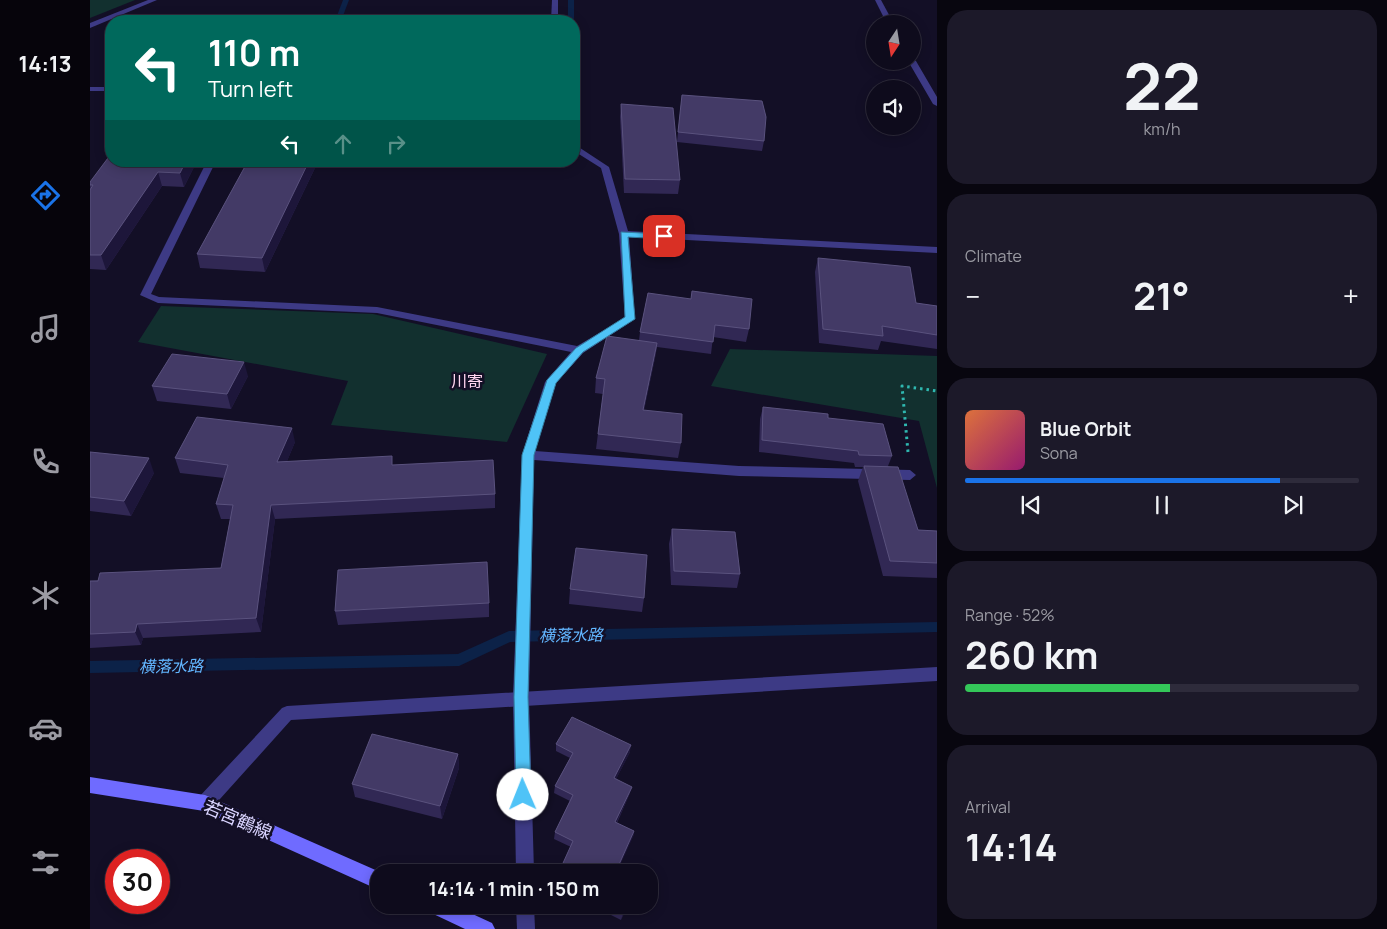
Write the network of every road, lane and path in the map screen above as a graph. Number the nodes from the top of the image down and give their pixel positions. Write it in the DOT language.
graph roads {
  1 [pos="154,0"];
  2 [pos="555,0"];
  3 [pos="878,0"];
  4 [pos="117,15"];
  5 [pos="555,15"];
  6 [pos="886,15"];
  7 [pos="105,20"];
  8 [pos="90,26"];
  9 [pos="917,70"];
  10 [pos="90,89"];
  11 [pos="105,89"];
  12 [pos="937,104"];
  13 [pos="580,151"];
  14 [pos="209,167"];
  15 [pos="624,234"];
  16 [pos="937,250"];
  17 [pos="579,350"];
  18 [pos="937,391"];
  19 [pos="528,455"];
  20 [pos="910,475"];
  21 [pos="937,674"];
  22 [pos="521,697"];
  23 [pos="90,785"];
  24 [pos="204,803"];
  25 [pos="525,864"];
  26 [pos="370,877"];
  27 [pos="452,914"];
  28 [pos="526,914"];
  29 [pos="486,929"];
  30 [pos="526,929"];
  1 -- 4 [label="street"];
  2 -- 5 [label="street"];
  3 -- 6 [label="street"];
  7 -- 8 [label="street"];
  9 -- 12 [label="street"];
  10 -- 11 [label="street"];
  13 -- 15 [label="street"];
  14 -- 17 [label="street"];
  15 -- 16 [label="street"];
  15 -- 17 [label="street"];
  17 -- 19 [label="street"];
  18 -- 20 [label="path"];
  19 -- 20 [label="street"];
  19 -- 22 [label="street"];
  21 -- 22 [label="street"];
  22 -- 24 [label="street"];
  22 -- 25 [label="street"];
  23 -- 24 [label="main road, 若宮鶴線"];
  24 -- 26 [label="main road, 若宮鶴線"];
  27 -- 29 [label="main road"];
  28 -- 30 [label="street"];
}
